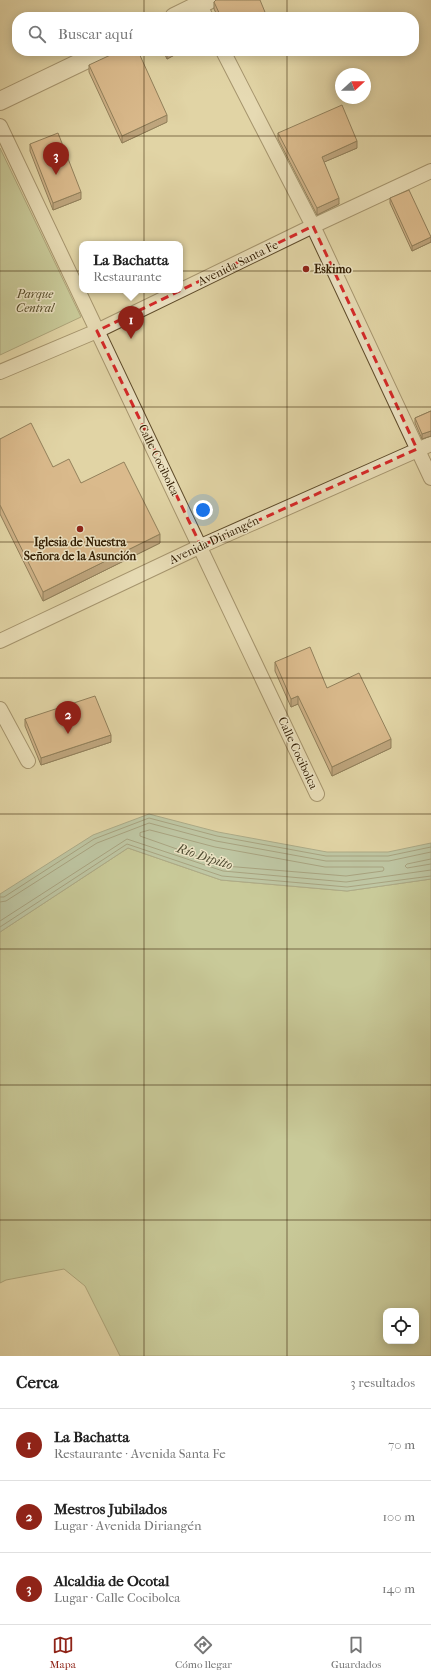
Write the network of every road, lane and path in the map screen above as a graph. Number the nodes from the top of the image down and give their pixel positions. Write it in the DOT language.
graph roads {
  1 [pos="203,5"];
  2 [pos="186,12"];
  3 [pos="94,56"];
  4 [pos="226,56"];
  5 [pos="0,101"];
  6 [pos="0,126"];
  7 [pos="431,171"];
  8 [pos="313,226"];
  9 [pos="183,289"];
  10 [pos="79,293"];
  11 [pos="79,293"];
  12 [pos="175,293"];
  13 [pos="97,331"];
  14 [pos="0,372"];
  15 [pos="431,444"];
  16 [pos="417,449"];
  17 [pos="431,478"];
  18 [pos="200,546"];
  19 [pos="0,641"];
  20 [pos="0,709"];
  21 [pos="28,761"];
  22 [pos="317,794"];
  1 -- 2 [label="street"];
  3 -- 5 [label="street"];
  4 -- 8 [label="street"];
  6 -- 11 [label="street, Calle Cocibolca"];
  7 -- 8 [label="street, Avenida Santa Fe"];
  8 -- 9 [label="street, Avenida Santa Fe"];
  8 -- 16 [label="street"];
  10 -- 13 [label="street, Calle Cocibolca"];
  12 -- 13 [label="street, Avenida Santa Fe"];
  13 -- 14 [label="street, Avenida Santa Fe"];
  13 -- 18 [label="street, Calle Cocibolca"];
  15 -- 16 [label="street, Avenida Diriangén"];
  16 -- 17 [label="street"];
  16 -- 18 [label="street, Avenida Diriangén"];
  18 -- 19 [label="street, Avenida Diriangén"];
  18 -- 22 [label="street, Calle Cocibolca"];
  20 -- 21 [label="street"];
}
